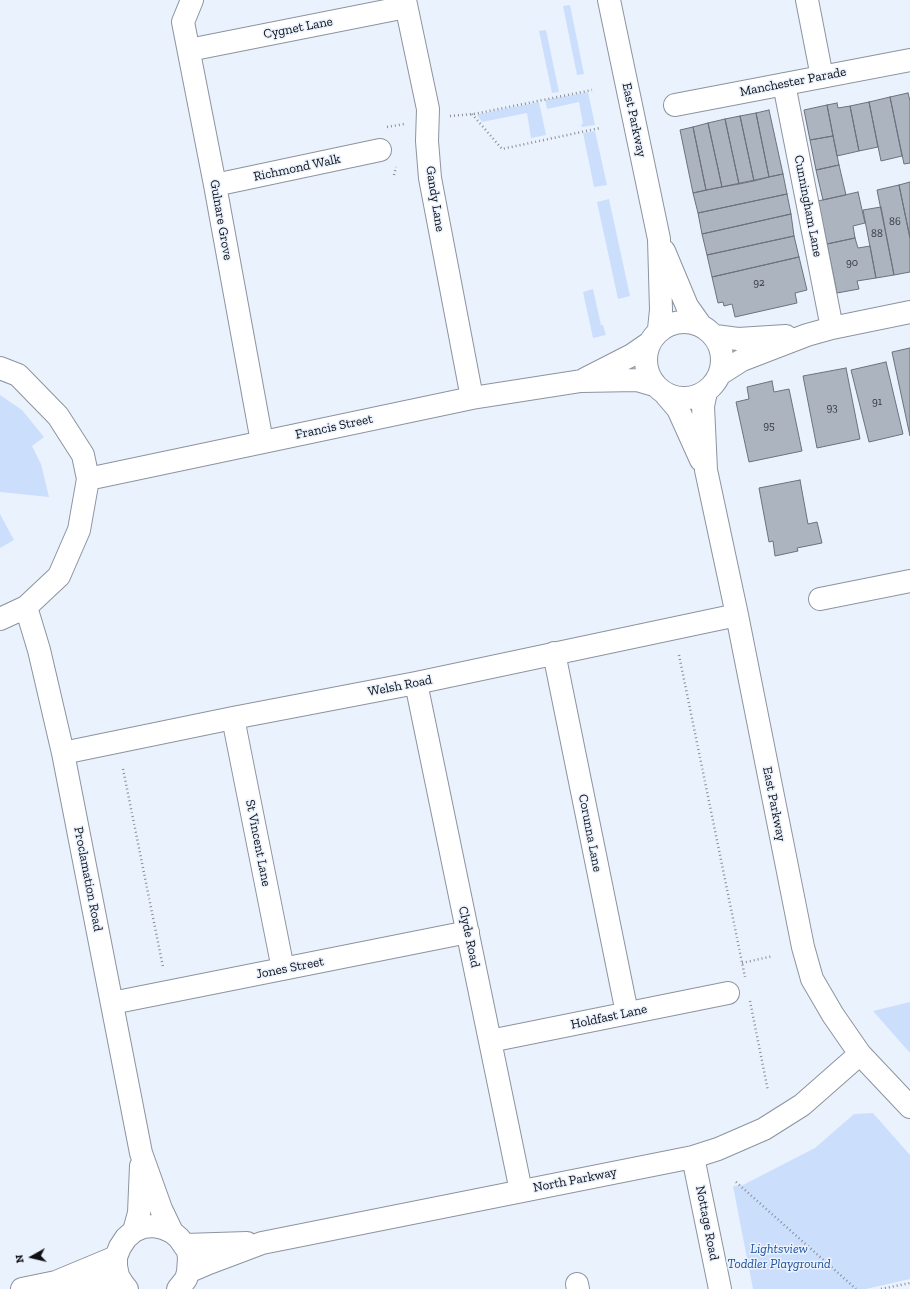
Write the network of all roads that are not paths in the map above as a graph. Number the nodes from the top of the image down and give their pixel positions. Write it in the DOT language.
graph roads {
  1 [pos="192,0"];
  2 [pos="609,0"];
  3 [pos="807,0"];
  4 [pos="406,3"];
  5 [pos="189,50"];
  6 [pos="910,60"];
  7 [pos="822,77"];
  8 [pos="784,84"];
  9 [pos="675,105"];
  10 [pos="380,150"];
  11 [pos="215,185"];
  12 [pos="659,239"];
  13 [pos="910,312"];
  14 [pos="832,328"];
  15 [pos="707,330"];
  16 [pos="807,335"];
  17 [pos="654,336"];
  18 [pos="0,368"];
  19 [pos="720,374"];
  20 [pos="580,381"];
  21 [pos="660,390"];
  22 [pos="706,392"];
  23 [pos="472,398"];
  24 [pos="262,442"];
  25 [pos="706,470"];
  26 [pos="88,479"];
  27 [pos="909,585"];
  28 [pos="820,599"];
  29 [pos="26,607"];
  30 [pos="737,615"];
  31 [pos="0,619"];
  32 [pos="554,653"];
  33 [pos="416,683"];
  34 [pos="233,718"];
  35 [pos="63,753"];
  36 [pos="468,932"];
  37 [pos="283,969"];
  38 [pos="737,988"];
  39 [pos="112,1003"];
  40 [pos="627,1013"];
  41 [pos="490,1042"];
  42 [pos="860,1054"];
  43 [pos="910,1107"];
  44 [pos="141,1153"];
  45 [pos="693,1157"];
  46 [pos="521,1191"];
  47 [pos="134,1231"];
  48 [pos="178,1238"];
  49 [pos="262,1243"];
  50 [pos="116,1257"];
  51 [pos="183,1281"];
  52 [pos="56,1282"];
  53 [pos="125,1287"];
  54 [pos="22,1289"];
  55 [pos="720,1289"];
  1 -- 5 [label="street, Gulnare Grove"];
  2 -- 12 [label="street, East Parkway"];
  3 -- 7 [label="street"];
  4 -- 5 [label="street, Cygnet Lane"];
  4 -- 23 [label="street, Gandy Lane"];
  5 -- 11 [label="street, Gulnare Grove"];
  6 -- 7 [label="street, Manchester Parade"];
  7 -- 8 [label="street, Manchester Parade"];
  8 -- 9 [label="street, Manchester Parade"];
  8 -- 14 [label="street, Cunningham Lane"];
  10 -- 11 [label="street, Richmond Walk"];
  11 -- 24 [label="street, Gulnare Grove"];
  12 -- 15 [label="street, East Parkway"];
  12 -- 17 [label="street, East Parkway"];
  13 -- 14 [label="street"];
  14 -- 16 [label="street"];
  15 -- 16 [label="street"];
  15 -- 17 [label="street"];
  15 -- 19 [label="street"];
  16 -- 19 [label="street"];
  17 -- 20 [label="street, Francis Street"];
  17 -- 21 [label="street"];
  18 -- 26 [label="street"];
  19 -- 22 [label="street"];
  20 -- 21 [label="street, Francis Street"];
  20 -- 23 [label="street, Francis Street"];
  21 -- 22 [label="street"];
  21 -- 25 [label="street, East Parkway"];
  22 -- 25 [label="street, East Parkway"];
  23 -- 24 [label="street, Francis Street"];
  24 -- 26 [label="street, Francis Street"];
  25 -- 30 [label="street, East Parkway"];
  26 -- 29 [label="street"];
  27 -- 28 [label="street"];
  29 -- 31 [label="street"];
  29 -- 35 [label="street, Proclamation Road"];
  30 -- 32 [label="street, Welsh Road"];
  30 -- 42 [label="street, East Parkway"];
  32 -- 33 [label="street, Welsh Road"];
  32 -- 40 [label="street, Corunna Lane"];
  33 -- 34 [label="street, Welsh Road"];
  33 -- 36 [label="street, Clyde Road"];
  34 -- 35 [label="street, Welsh Road"];
  34 -- 37 [label="street, St Vincent Lane"];
  35 -- 39 [label="street, Proclamation Road"];
  36 -- 37 [label="street, Jones Street"];
  36 -- 41 [label="street, Clyde Road"];
  37 -- 39 [label="street, Jones Street"];
  38 -- 40 [label="street, Holdfast Lane"];
  39 -- 44 [label="street, Proclamation Road"];
  40 -- 41 [label="street, Holdfast Lane"];
  41 -- 46 [label="street, Clyde Road"];
  42 -- 43 [label="street, East Parkway"];
  42 -- 45 [label="street, North Parkway"];
  44 -- 47 [label="street, Proclamation Road"];
  44 -- 48 [label="street, Proclamation Road"];
  45 -- 46 [label="street, North Parkway"];
  45 -- 55 [label="street, Nottage Road"];
  46 -- 49 [label="street, North Parkway"];
  47 -- 48 [label="street, North Parkway"];
  47 -- 50 [label="street"];
  48 -- 49 [label="street, North Parkway"];
  48 -- 51 [label="street, Proclamation Road"];
  49 -- 51 [label="street, North Parkway"];
  50 -- 52 [label="street"];
  50 -- 53 [label="street"];
  52 -- 53 [label="street"];
  52 -- 54 [label="street"];
}
